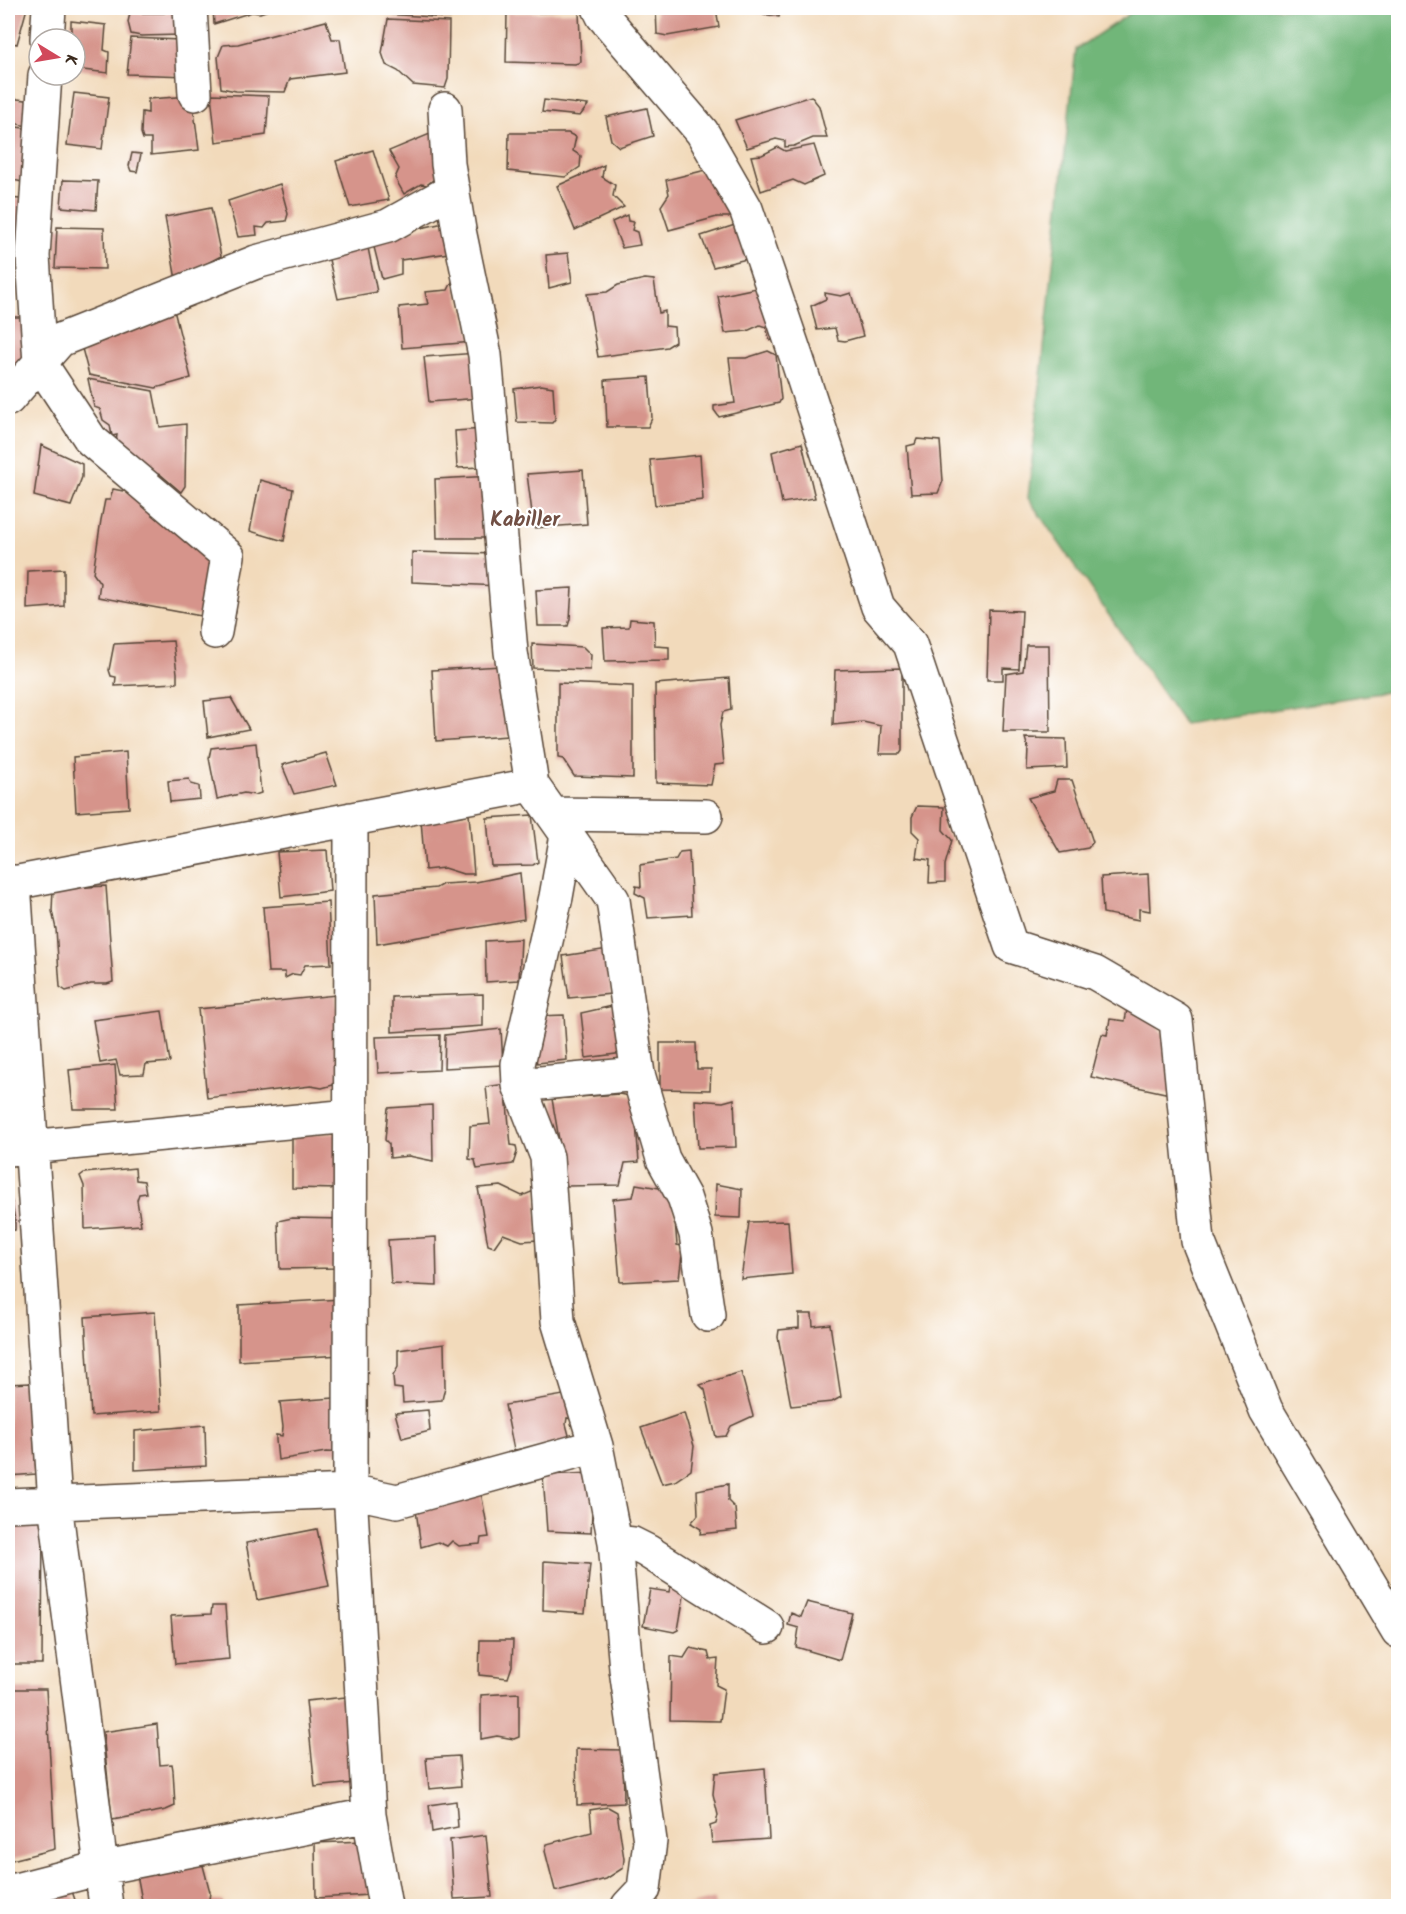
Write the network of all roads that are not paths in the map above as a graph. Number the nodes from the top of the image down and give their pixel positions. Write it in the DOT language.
graph roads {
  1 [pos="49,8"];
  2 [pos="190,8"];
  3 [pos="599,8"];
  4 [pos="48,27"];
  5 [pos="44,87"];
  6 [pos="195,94"];
  7 [pos="445,109"];
  8 [pos="453,190"];
  9 [pos="40,363"];
  10 [pos="8,399"];
  11 [pos="215,632"];
  12 [pos="532,785"];
  13 [pos="706,816"];
  14 [pos="351,819"];
  15 [pos="560,824"];
  16 [pos="11,883"];
  17 [pos="638,1074"];
  18 [pos="519,1084"];
  19 [pos="350,1116"];
  20 [pos="20,1148"];
  21 [pos="708,1315"];
  22 [pos="596,1446"];
  23 [pos="350,1491"];
  24 [pos="55,1503"];
  25 [pos="8,1505"];
  26 [pos="615,1542"];
  27 [pos="767,1627"];
  28 [pos="1398,1631"];
  29 [pos="369,1815"];
  30 [pos="101,1868"];
  31 [pos="8,1892"];
  32 [pos="106,1906"];
  33 [pos="385,1906"];
  34 [pos="628,1906"];
  1 -- 4 [label="street"];
  2 -- 6 [label="street"];
  3 -- 28 [label="street"];
  5 -- 9 [label="street"];
  7 -- 8 [label="street"];
  8 -- 9 [label="street"];
  8 -- 12 [label="street"];
  9 -- 10 [label="street"];
  9 -- 11 [label="street"];
  12 -- 14 [label="street"];
  12 -- 15 [label="street"];
  13 -- 15 [label="street"];
  14 -- 16 [label="street"];
  14 -- 19 [label="street"];
  15 -- 17 [label="street"];
  15 -- 18 [label="street"];
  16 -- 20 [label="street"];
  17 -- 18 [label="street"];
  17 -- 21 [label="street"];
  18 -- 22 [label="street"];
  19 -- 20 [label="street"];
  19 -- 23 [label="street"];
  20 -- 24 [label="street"];
  22 -- 23 [label="street"];
  22 -- 26 [label="street"];
  23 -- 24 [label="street"];
  23 -- 29 [label="street"];
  24 -- 25 [label="street"];
  24 -- 30 [label="street"];
  26 -- 27 [label="street"];
  26 -- 34 [label="street"];
  29 -- 30 [label="street"];
  29 -- 33 [label="street"];
  30 -- 31 [label="street"];
  30 -- 32 [label="street"];
}
